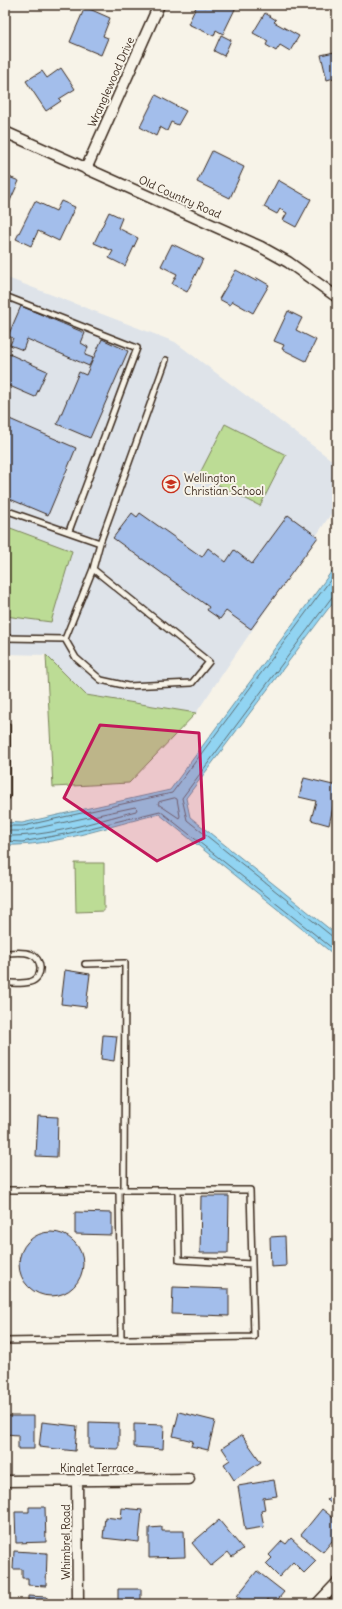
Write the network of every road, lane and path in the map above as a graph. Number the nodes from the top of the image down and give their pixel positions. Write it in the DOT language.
graph roads {
  1 [pos="159,5"];
  2 [pos="5,132"];
  3 [pos="86,168"];
  4 [pos="5,296"];
  5 [pos="337,297"];
  6 [pos="166,360"];
  7 [pos="5,510"];
  8 [pos="69,531"];
  9 [pos="100,543"];
  10 [pos="93,569"];
  11 [pos="5,638"];
  12 [pos="65,639"];
  13 [pos="7,726"];
  14 [pos="5,796"];
  15 [pos="5,953"];
  16 [pos="85,964"];
  17 [pos="5,983"];
  18 [pos="5,1190"];
  19 [pos="121,1190"];
  20 [pos="178,1190"];
  21 [pos="252,1264"];
  22 [pos="121,1339"];
  23 [pos="5,1341"];
  24 [pos="189,1479"];
  25 [pos="77,1480"];
  26 [pos="5,1481"];
  27 [pos="337,1583"];
  28 [pos="78,1604"];
  29 [pos="317,1604"];
  1 -- 3 [label="street, Wranglewood Drive"];
  2 -- 3 [label="street, Old Country Road"];
  3 -- 5 [label="street, Old Country Road"];
  4 -- 8 [label="lane"];
  6 -- 9 [label="lane"];
  7 -- 8 [label="lane"];
  8 -- 9 [label="lane"];
  9 -- 10 [label="lane"];
  10 -- 12 [label="lane"];
  10 -- 12 [label="lane"];
  11 -- 12 [label="lane"];
  13 -- 14 [label="lane"];
  15 -- 17 [label="lane"];
  16 -- 19 [label="lane"];
  18 -- 19 [label="lane"];
  19 -- 20 [label="lane"];
  19 -- 22 [label="lane"];
  20 -- 21 [label="lane"];
  20 -- 21 [label="lane"];
  21 -- 22 [label="lane"];
  22 -- 23 [label="lane"];
  24 -- 25 [label="street, Kinglet Terrace"];
  25 -- 26 [label="street, Kinglet Terrace"];
  25 -- 28 [label="street, Whimbrel Road"];
  27 -- 29 [label="street"];
}
